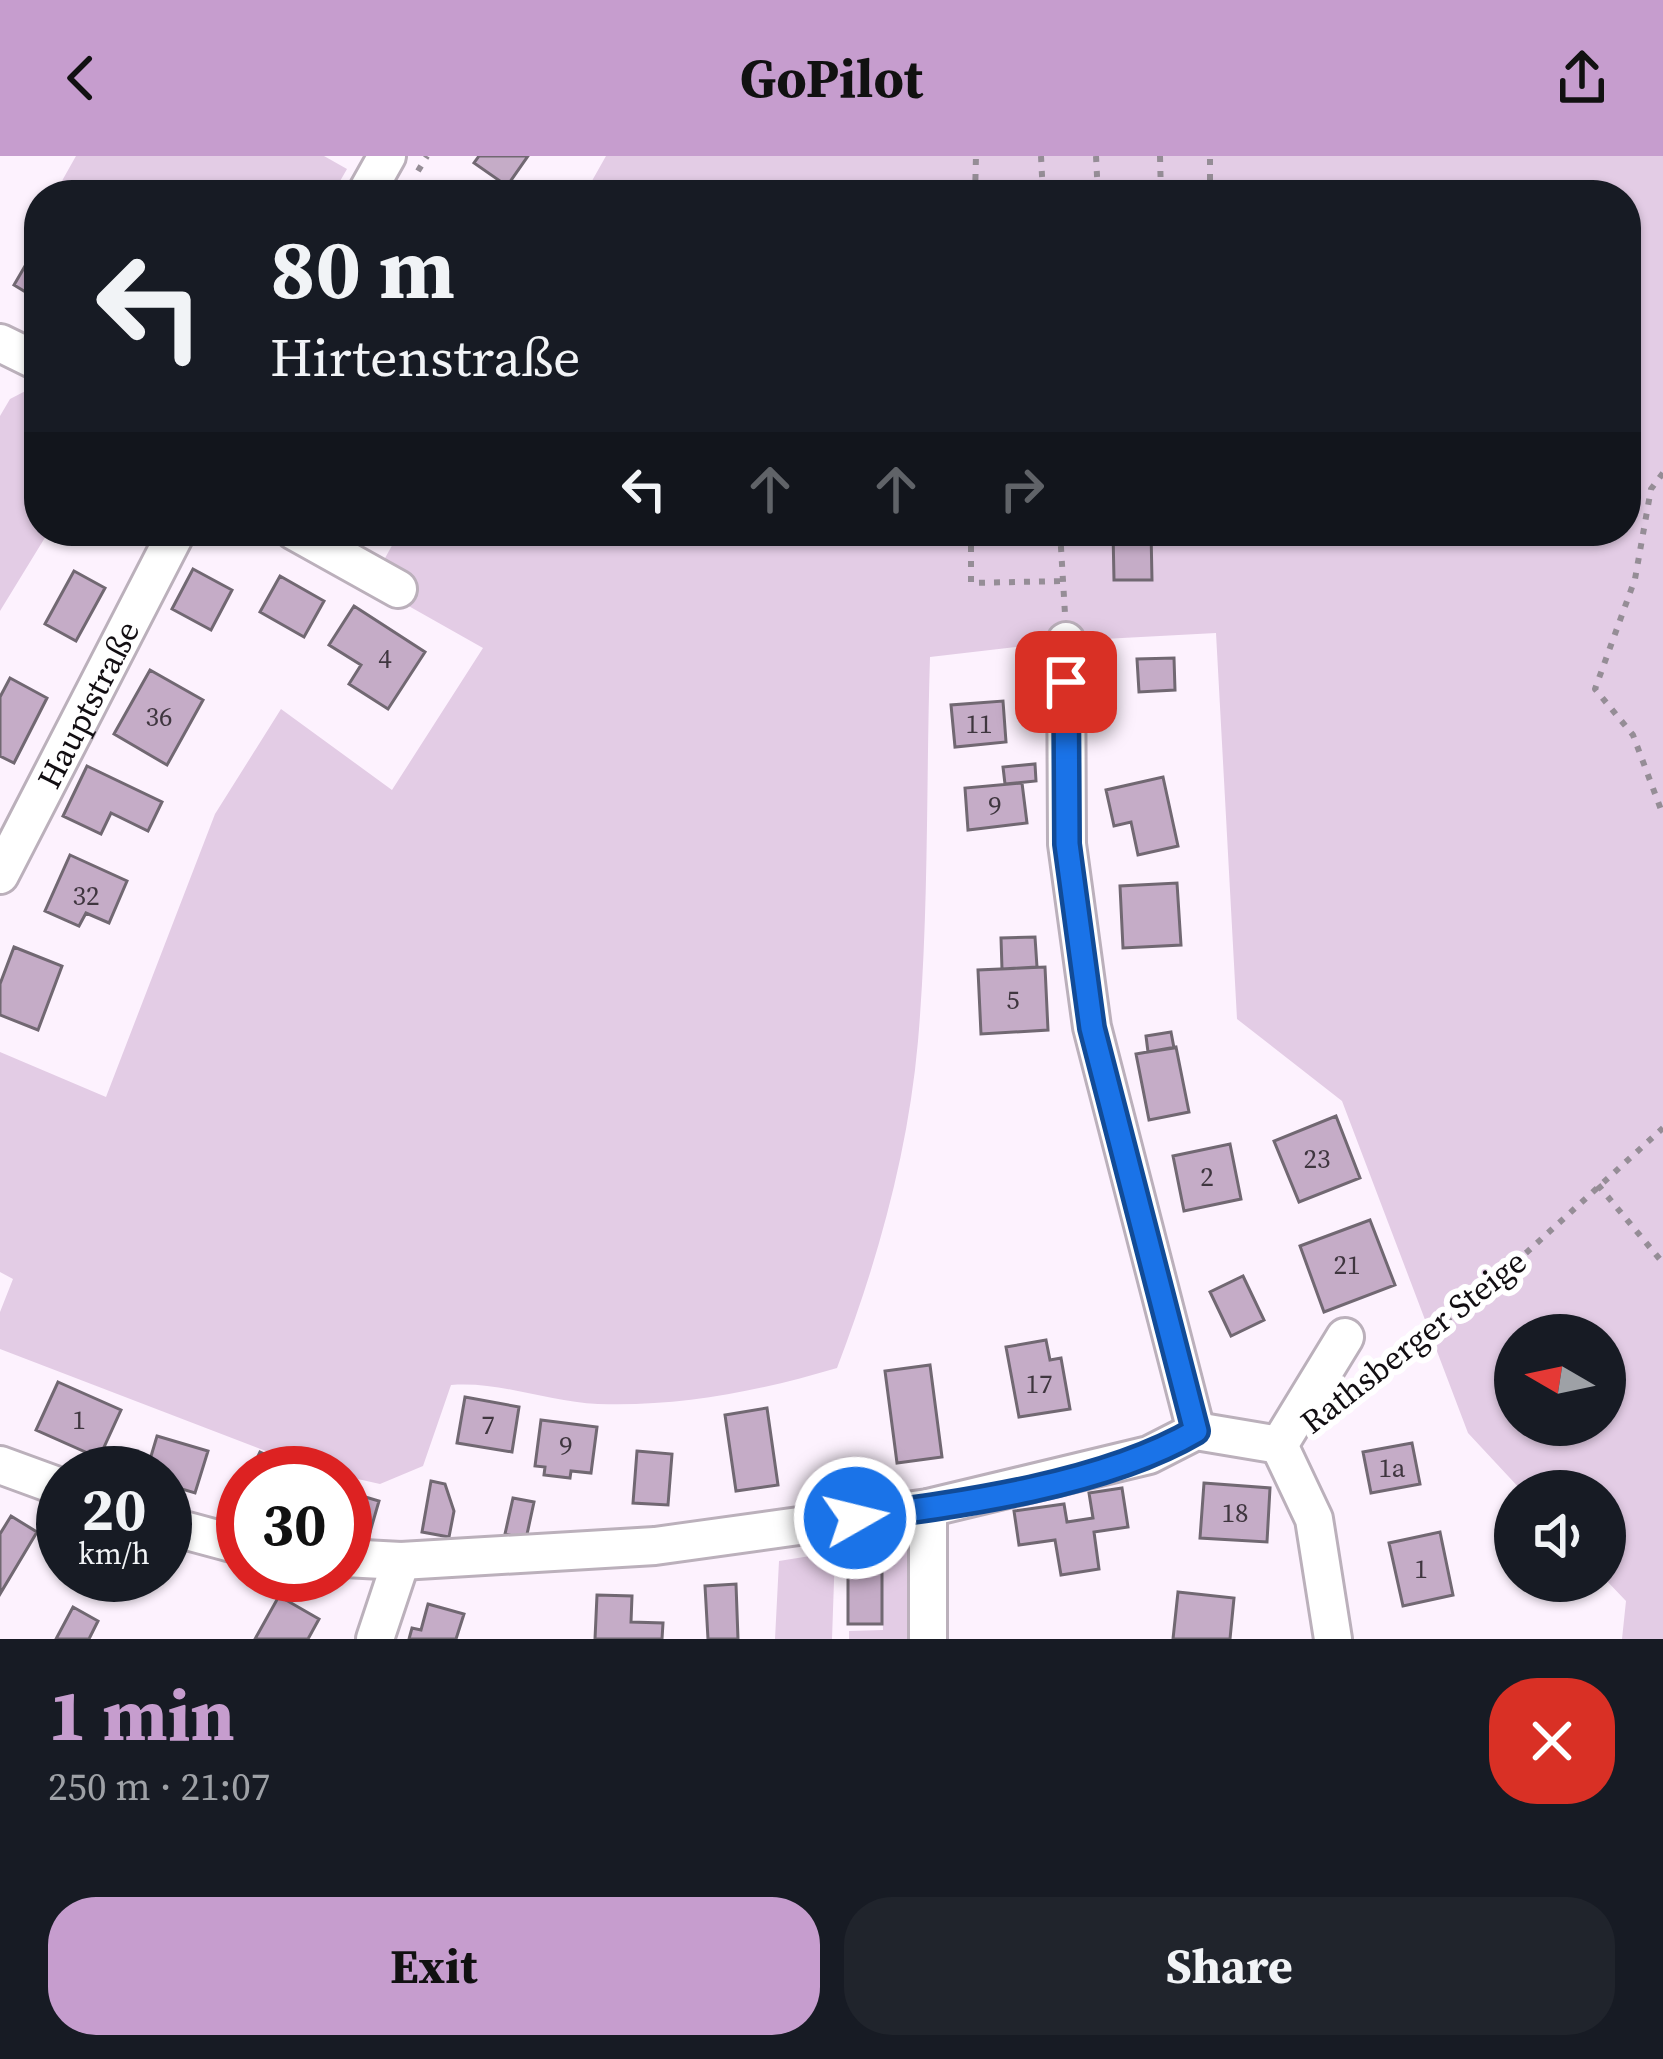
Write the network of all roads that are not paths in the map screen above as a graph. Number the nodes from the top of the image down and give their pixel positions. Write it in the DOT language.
graph roads {
  1 [pos="169,546"];
  2 [pos="321,546"];
  3 [pos="398,589"];
  4 [pos="1066,641"];
  5 [pos="0,875"];
  6 [pos="1345,1336"];
  7 [pos="1196,1431"];
  8 [pos="1279,1445"];
  9 [pos="0,1465"];
  10 [pos="36,1478"];
  11 [pos="928,1508"];
  12 [pos="372,1559"];
  13 [pos="401,1561"];
  14 [pos="375,1639"];
  15 [pos="928,1639"];
  16 [pos="1333,1639"];
  1 -- 5 [label="street, Hauptstraße"];
  2 -- 3 [label="street"];
  4 -- 7 [label="street"];
  6 -- 8 [label="street"];
  7 -- 8 [label="street, Rathsberger Steige"];
  7 -- 11 [label="street"];
  8 -- 16 [label="street"];
  9 -- 10 [label="street"];
  11 -- 13 [label="street"];
  11 -- 15 [label="street"];
  12 -- 13 [label="street"];
  13 -- 14 [label="street"];
}
